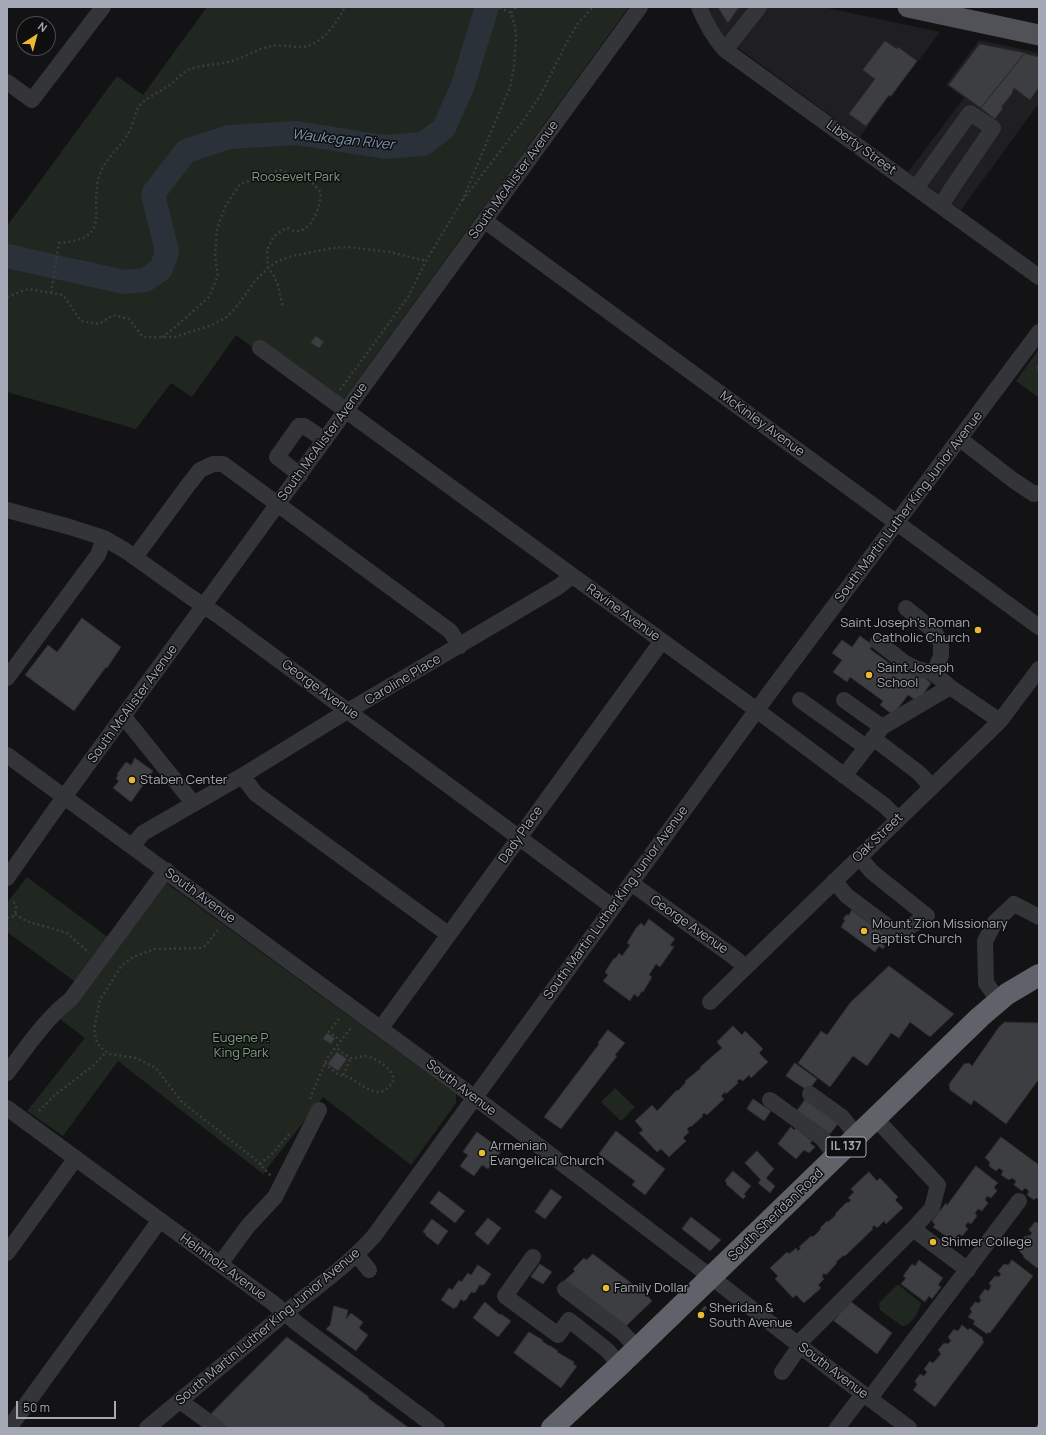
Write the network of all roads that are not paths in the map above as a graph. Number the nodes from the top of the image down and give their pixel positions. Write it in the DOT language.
graph roads {
  1 [pos="103,7"];
  2 [pos="640,7"];
  3 [pos="699,7"];
  4 [pos="758,7"];
  5 [pos="908,7"];
  6 [pos="1039,35"];
  7 [pos="725,50"];
  8 [pos="7,82"];
  9 [pos="916,188"];
  10 [pos="941,206"];
  11 [pos="484,221"];
  12 [pos="1039,277"];
  13 [pos="1039,332"];
  14 [pos="260,348"];
  15 [pos="346,411"];
  16 [pos="960,439"];
  17 [pos="325,440"];
  18 [pos="300,474"];
  19 [pos="1039,493"];
  20 [pos="278,505"];
  21 [pos="7,510"];
  22 [pos="897,523"];
  23 [pos="104,538"];
  24 [pos="135,557"];
  25 [pos="572,576"];
  26 [pos="204,606"];
  27 [pos="906,608"];
  28 [pos="1039,628"];
  29 [pos="662,641"];
  30 [pos="878,642"];
  31 [pos="460,646"];
  32 [pos="1039,669"];
  33 [pos="932,672"];
  34 [pos="7,678"];
  35 [pos="950,687"];
  36 [pos="800,700"];
  37 [pos="844,700"];
  38 [pos="349,711"];
  39 [pos="756,711"];
  40 [pos="124,717"];
  41 [pos="1000,721"];
  42 [pos="874,737"];
  43 [pos="7,755"];
  44 [pos="242,776"];
  45 [pos="844,776"];
  46 [pos="932,787"];
  47 [pos="65,796"];
  48 [pos="194,804"];
  49 [pos="898,819"];
  50 [pos="519,838"];
  51 [pos="132,846"];
  52 [pos="859,857"];
  53 [pos="166,870"];
  54 [pos="7,878"];
  55 [pos="834,881"];
  56 [pos="631,883"];
  57 [pos="613,907"];
  58 [pos="1039,917"];
  59 [pos="448,934"];
  60 [pos="746,967"];
  61 [pos="1039,974"];
  62 [pos="999,1001"];
  63 [pos="710,1002"];
  64 [pos="381,1028"];
  65 [pos="7,1073"];
  66 [pos="810,1094"];
  67 [pos="475,1098"];
  68 [pos="770,1100"];
  69 [pos="314,1106"];
  70 [pos="7,1108"];
  71 [pos="875,1118"];
  72 [pos="857,1136"];
  73 [pos="836,1156"];
  74 [pos="76,1158"];
  75 [pos="1019,1201"];
  76 [pos="160,1220"];
  77 [pos="913,1228"];
  78 [pos="7,1253"];
  79 [pos="357,1255"];
  80 [pos="533,1258"];
  81 [pos="220,1264"];
  82 [pos="369,1270"];
  83 [pos="968,1270"];
  84 [pos="711,1277"];
  85 [pos="565,1289"];
  86 [pos="285,1314"];
  87 [pos="799,1345"];
  88 [pos="637,1348"];
  89 [pos="620,1365"];
  90 [pos="782,1372"];
  91 [pos="866,1396"];
  92 [pos="180,1401"];
  93 [pos="9,1428"];
  94 [pos="147,1428"];
  95 [pos="216,1428"];
  96 [pos="437,1428"];
  97 [pos="552,1428"];
  98 [pos="837,1428"];
  99 [pos="909,1428"];
  1 -- 8 [label="street"];
  2 -- 11 [label="street, South McAlister Avenue"];
  3 -- 7 [label="street, Liberty Street"];
  4 -- 7 [label="street"];
  5 -- 6 [label="main road"];
  7 -- 9 [label="street, Liberty Street"];
  9 -- 10 [label="street, Liberty Street"];
  9 -- 10 [label="street"];
  10 -- 12 [label="street, Liberty Street"];
  11 -- 15 [label="street, South McAlister Avenue"];
  11 -- 22 [label="street, McKinley Avenue"];
  13 -- 16 [label="street, South Martin Luther King Junior Avenue"];
  14 -- 15 [label="street, Ravine Avenue"];
  15 -- 17 [label="street, South McAlister Avenue"];
  15 -- 25 [label="street, Ravine Avenue"];
  16 -- 19 [label="street"];
  16 -- 22 [label="street, South Martin Luther King Junior Avenue"];
  17 -- 18 [label="street, South McAlister Avenue"];
  17 -- 18 [label="street"];
  18 -- 20 [label="street, South McAlister Avenue"];
  20 -- 24 [label="street"];
  20 -- 26 [label="street, South McAlister Avenue"];
  20 -- 31 [label="street"];
  21 -- 23 [label="street, George Avenue"];
  22 -- 28 [label="street, McKinley Avenue"];
  22 -- 39 [label="street, South Martin Luther King Junior Avenue"];
  23 -- 24 [label="street, George Avenue"];
  23 -- 34 [label="street"];
  24 -- 26 [label="street, George Avenue"];
  25 -- 29 [label="street, Ravine Avenue"];
  25 -- 31 [label="street, Caroline Place"];
  26 -- 38 [label="street, George Avenue"];
  26 -- 40 [label="street, South McAlister Avenue"];
  27 -- 33 [label="street"];
  29 -- 39 [label="street, Ravine Avenue"];
  29 -- 50 [label="street, Dady Place"];
  30 -- 33 [label="street"];
  31 -- 38 [label="street, Caroline Place"];
  32 -- 41 [label="street, Oak Street"];
  33 -- 35 [label="street"];
  35 -- 41 [label="street"];
  35 -- 42 [label="street"];
  36 -- 42 [label="street"];
  37 -- 42 [label="street"];
  38 -- 44 [label="street, Caroline Place"];
  38 -- 50 [label="street, George Avenue"];
  39 -- 45 [label="street, Ravine Avenue"];
  39 -- 56 [label="street, South Martin Luther King Junior Avenue"];
  40 -- 47 [label="street, South McAlister Avenue"];
  40 -- 48 [label="street"];
  41 -- 46 [label="street, Oak Street"];
  42 -- 45 [label="street"];
  42 -- 46 [label="street"];
  43 -- 47 [label="street, South Avenue"];
  44 -- 48 [label="street, Caroline Place"];
  44 -- 59 [label="street"];
  45 -- 49 [label="street, Ravine Avenue"];
  46 -- 49 [label="street, Oak Street"];
  47 -- 51 [label="street, South Avenue"];
  47 -- 54 [label="street, South McAlister Avenue"];
  48 -- 51 [label="street, Caroline Place"];
  49 -- 52 [label="street, Oak Street"];
  50 -- 57 [label="street, George Avenue"];
  50 -- 59 [label="street, Dady Place"];
  51 -- 53 [label="street, South Avenue"];
  52 -- 55 [label="street, Oak Street"];
  52 -- 55 [label="street"];
  53 -- 64 [label="street, South Avenue"];
  53 -- 65 [label="street"];
  55 -- 60 [label="street, Oak Street"];
  56 -- 57 [label="street, South Martin Luther King Junior Avenue"];
  56 -- 60 [label="street, George Avenue"];
  57 -- 67 [label="street, South Martin Luther King Junior Avenue"];
  58 -- 62 [label="street"];
  59 -- 64 [label="street, Dady Place"];
  60 -- 63 [label="street, Oak Street"];
  61 -- 62 [label="highway, South Sheridan Road / IL 137"];
  62 -- 71 [label="highway, South Sheridan Road / IL 137"];
  64 -- 67 [label="street, South Avenue"];
  66 -- 72 [label="street"];
  67 -- 79 [label="street, South Martin Luther King Junior Avenue"];
  67 -- 84 [label="street, South Avenue"];
  68 -- 73 [label="street"];
  69 -- 81 [label="street"];
  70 -- 74 [label="street, Helmholz Avenue"];
  71 -- 72 [label="highway, South Sheridan Road / IL 137"];
  71 -- 77 [label="street"];
  72 -- 73 [label="highway, South Sheridan Road / IL 137"];
  73 -- 84 [label="highway, South Sheridan Road / IL 137"];
  74 -- 76 [label="street, Helmholz Avenue"];
  74 -- 78 [label="street"];
  75 -- 83 [label="street"];
  76 -- 81 [label="street, Helmholz Avenue"];
  76 -- 93 [label="street"];
  77 -- 83 [label="street"];
  77 -- 87 [label="street"];
  79 -- 82 [label="street"];
  79 -- 86 [label="street, South Martin Luther King Junior Avenue"];
  80 -- 89 [label="street"];
  81 -- 86 [label="street, Helmholz Avenue"];
  83 -- 91 [label="street"];
  84 -- 87 [label="street, South Avenue"];
  84 -- 88 [label="highway, South Sheridan Road / IL 137"];
  85 -- 88 [label="street"];
  86 -- 92 [label="street, South Martin Luther King Junior Avenue"];
  86 -- 96 [label="street, Helmholz Avenue"];
  87 -- 90 [label="street"];
  87 -- 91 [label="street, South Avenue"];
  88 -- 89 [label="highway, South Sheridan Road / IL 137"];
  89 -- 97 [label="highway, South Sheridan Road / IL 137"];
  91 -- 98 [label="street"];
  91 -- 99 [label="street, South Avenue"];
  92 -- 94 [label="street, South Martin Luther King Junior Avenue"];
  92 -- 95 [label="street"];
}
